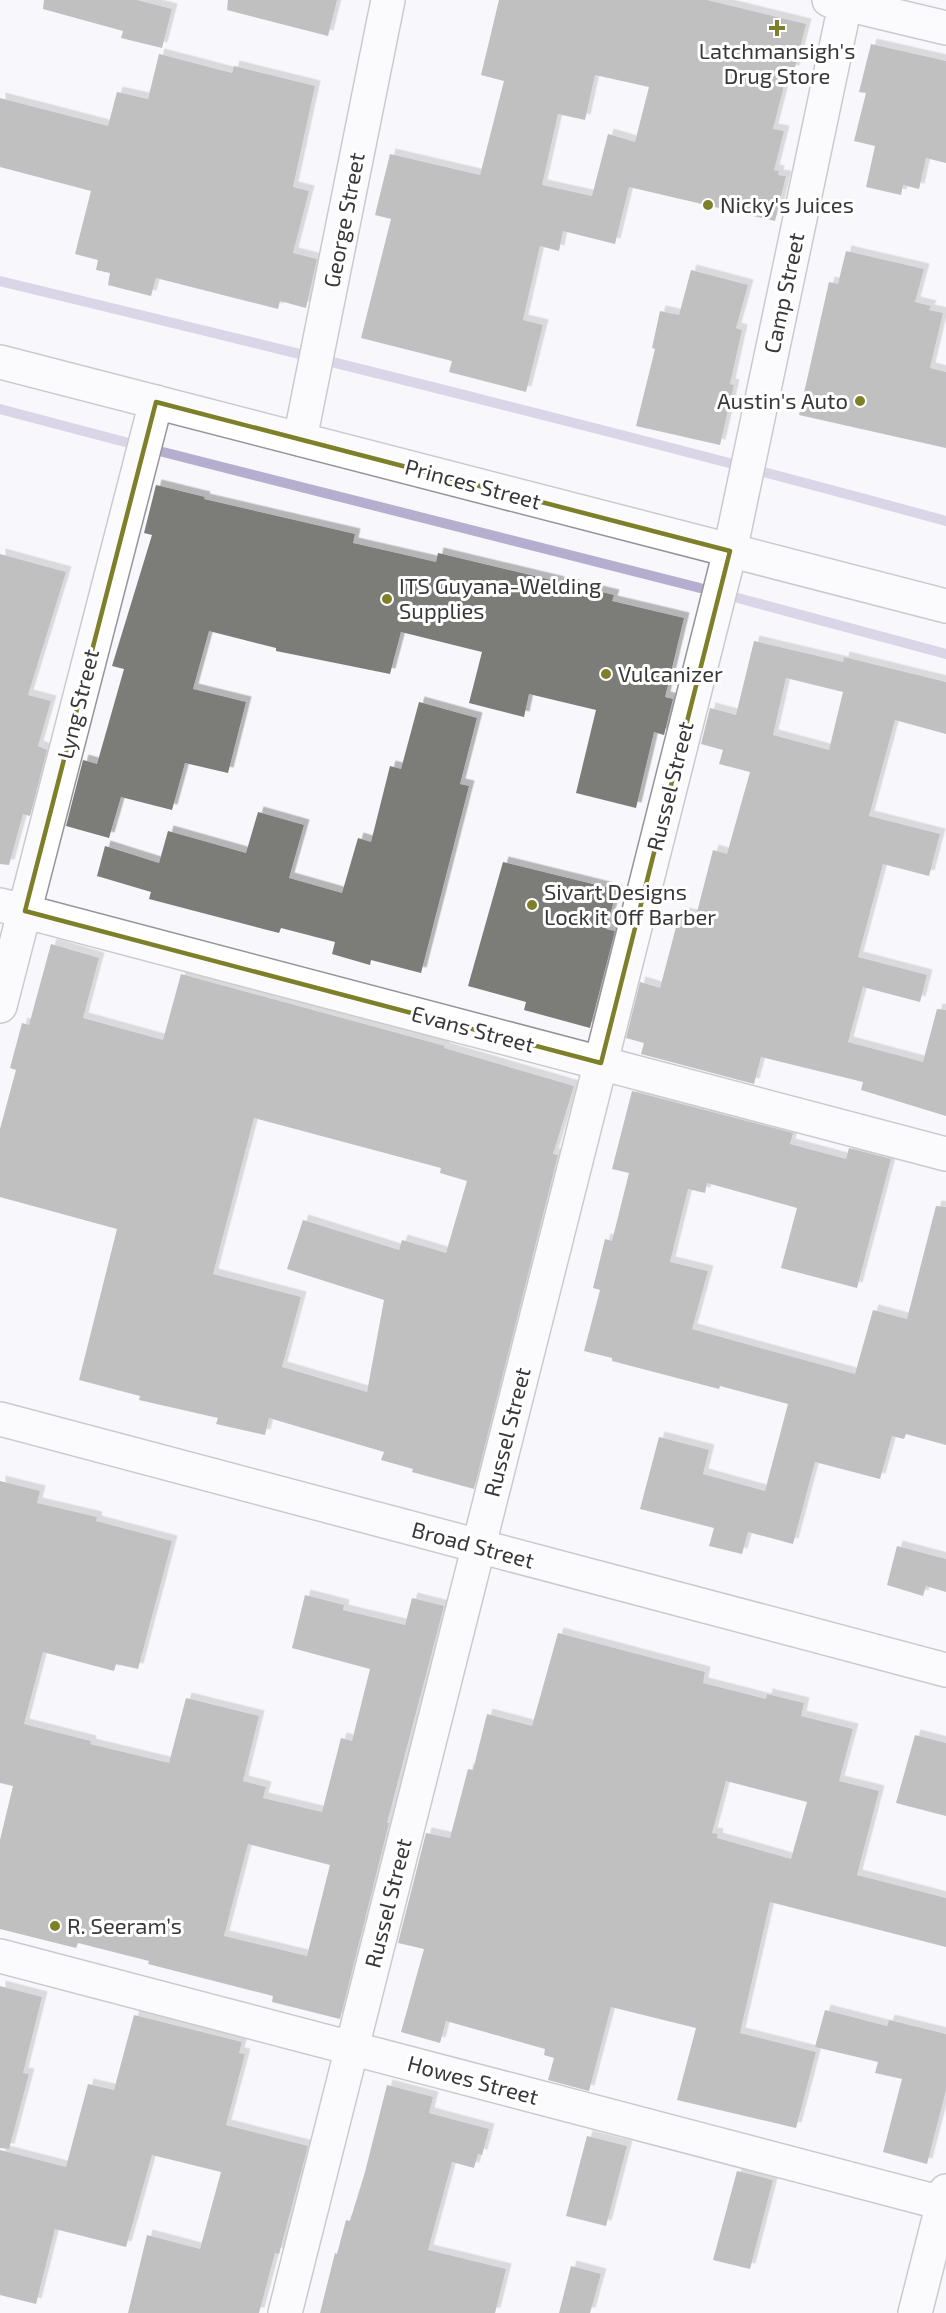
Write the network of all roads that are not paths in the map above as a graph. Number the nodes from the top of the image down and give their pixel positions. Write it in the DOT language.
graph roads {
  1 [pos="388,0"];
  2 [pos="840,1"];
  3 [pos="946,28"];
  4 [pos="0,362"];
  5 [pos="156,402"];
  6 [pos="300,439"];
  7 [pos="730,551"];
  8 [pos="946,606"];
  9 [pos="12,908"];
  10 [pos="0,1006"];
  11 [pos="601,1063"];
  12 [pos="946,1154"];
  13 [pos="0,1419"];
  14 [pos="478,1547"];
  15 [pos="946,1670"];
  16 [pos="0,1956"];
  17 [pos="351,2050"];
  18 [pos="945,2200"];
  19 [pos="285,2313"];
  20 [pos="915,2313"];
  1 -- 6 [label="street, George Street"];
  2 -- 3 [label="street"];
  2 -- 7 [label="street, Camp Street"];
  4 -- 5 [label="street, Princes Street"];
  5 -- 6 [label="street, Princes Street"];
  5 -- 9 [label="street, Lyng Street"];
  6 -- 7 [label="street, Princes Street"];
  7 -- 8 [label="street, Princes Street"];
  7 -- 11 [label="street, Russel Street"];
  9 -- 10 [label="street, Lyng Street"];
  9 -- 11 [label="street, Evans Street"];
  11 -- 12 [label="street, Evans Street"];
  11 -- 14 [label="street, Russel Street"];
  13 -- 14 [label="street, Broad Street"];
  14 -- 15 [label="street, Broad Street"];
  14 -- 17 [label="street, Russel Street"];
  16 -- 17 [label="street, Howes Street"];
  17 -- 18 [label="street, Howes Street"];
  17 -- 19 [label="street, Russel Street"];
  18 -- 20 [label="street"];
}
